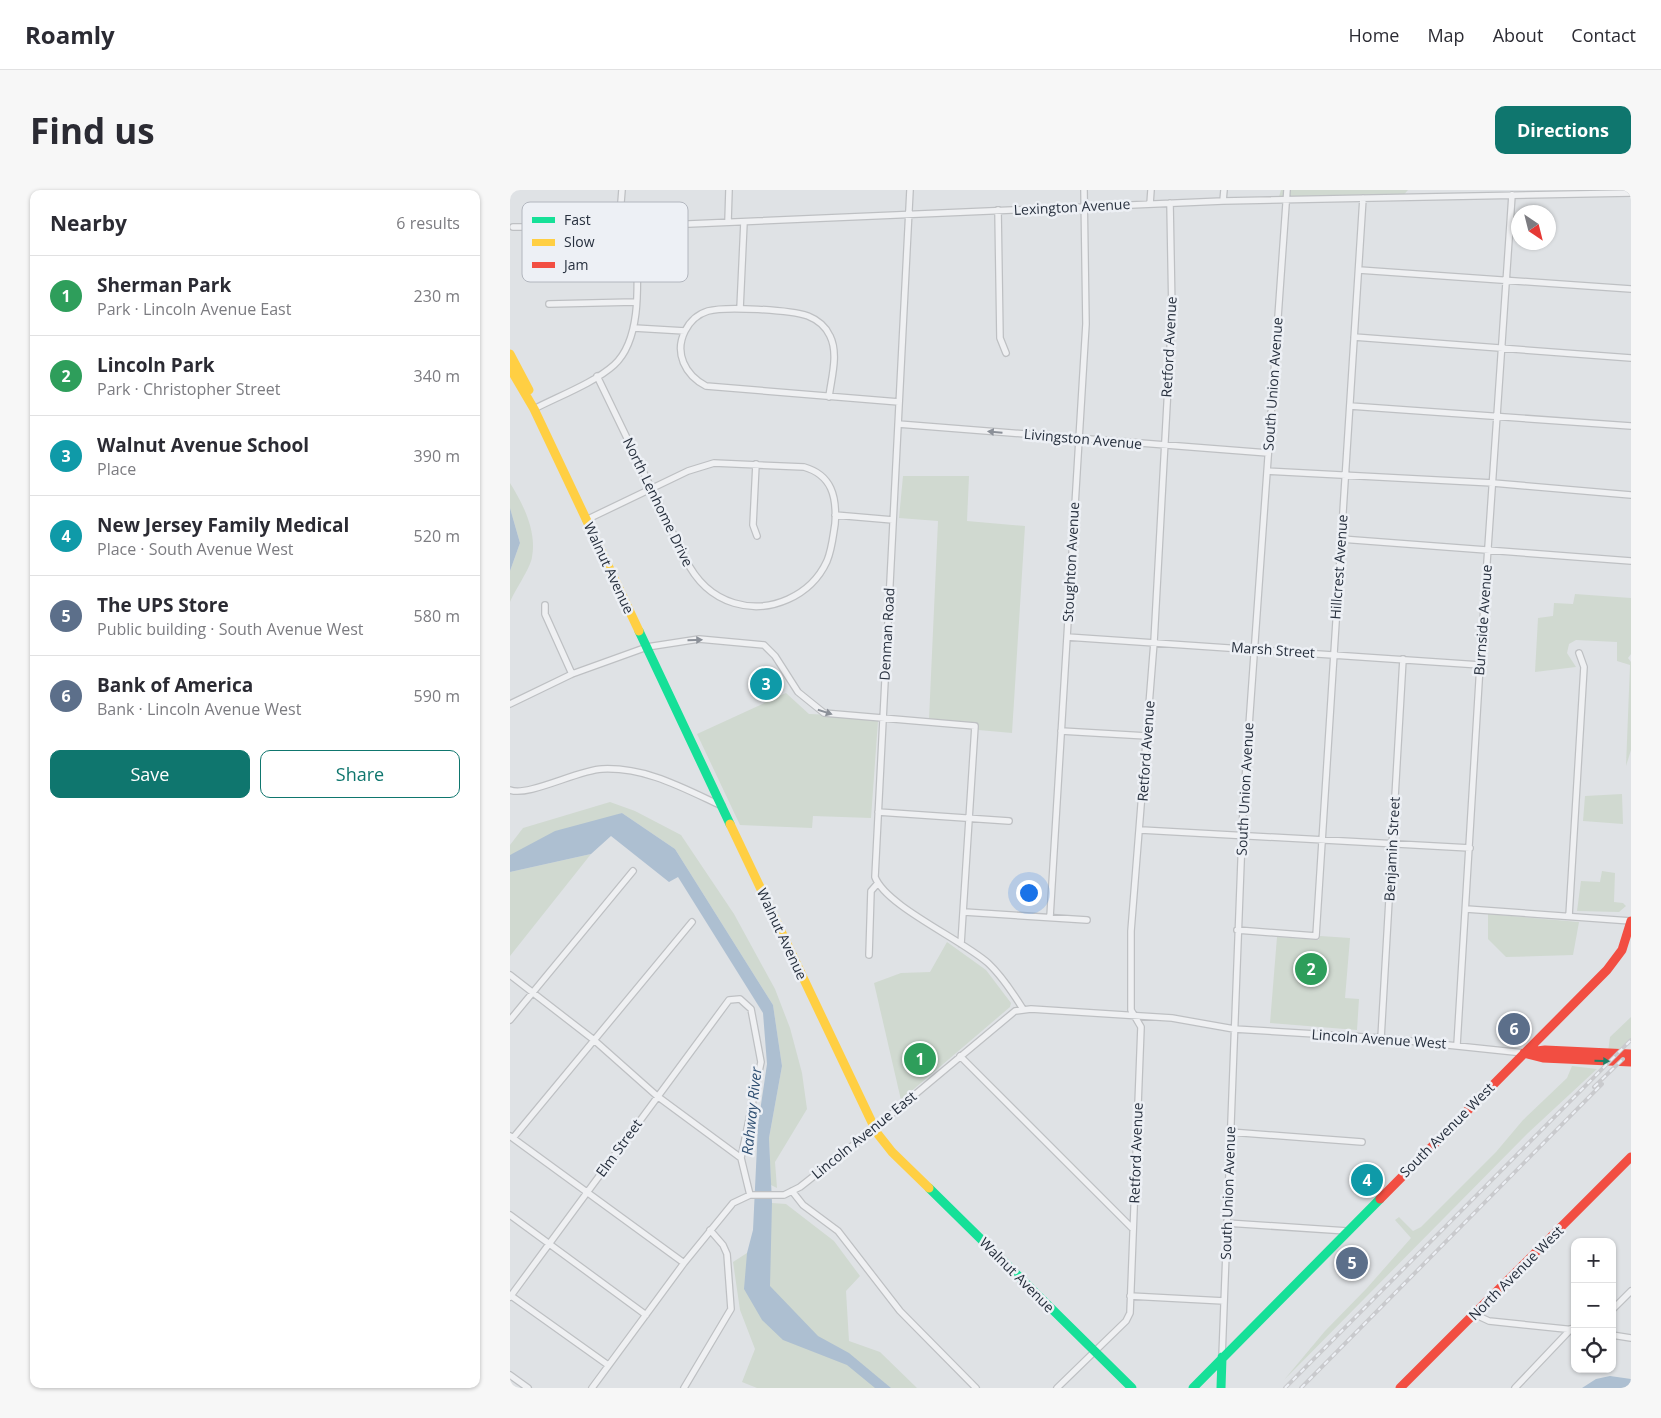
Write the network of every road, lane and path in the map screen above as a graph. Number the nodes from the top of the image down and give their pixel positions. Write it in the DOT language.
graph roads {
  1 [pos="729,190"];
  2 [pos="910,190"];
  3 [pos="1084,190"];
  4 [pos="1151,190"];
  5 [pos="1224,190"];
  6 [pos="1287,190"];
  7 [pos="1442,190"];
  8 [pos="1540,192"];
  9 [pos="1631,193"];
  10 [pos="1512,195"];
  11 [pos="1435,197"];
  12 [pos="1363,198"];
  13 [pos="1286,199"];
  14 [pos="1223,201"];
  15 [pos="1170,203"];
  16 [pos="1150,204"];
  17 [pos="1083,206"];
  18 [pos="998,210"];
  19 [pos="908,215"];
  20 [pos="728,222"];
  21 [pos="744,222"];
  22 [pos="688,224"];
  23 [pos="513,227"];
  24 [pos="522,227"];
  25 [pos="1359,270"];
  26 [pos="1508,280"];
  27 [pos="635,282"];
  28 [pos="1631,288"];
  29 [pos="635,302"];
  30 [pos="549,304"];
  31 [pos="740,309"];
  32 [pos="634,328"];
  33 [pos="685,331"];
  34 [pos="1354,337"];
  35 [pos="1502,348"];
  36 [pos="1006,353"];
  37 [pos="510,354"];
  38 [pos="1631,358"];
  39 [pos="510,368"];
  40 [pos="597,376"];
  41 [pos="829,397"];
  42 [pos="899,402"];
  43 [pos="1350,406"];
  44 [pos="534,409"];
  45 [pos="1498,416"];
  46 [pos="898,424"];
  47 [pos="1631,426"];
  48 [pos="1078,440"];
  49 [pos="1164,446"];
  50 [pos="1268,453"];
  51 [pos="756,464"];
  52 [pos="1267,471"];
  53 [pos="1345,476"];
  54 [pos="1493,483"];
  55 [pos="652,489"];
  56 [pos="1631,495"];
  57 [pos="836,515"];
  58 [pos="586,520"];
  59 [pos="892,520"];
  60 [pos="757,536"];
  61 [pos="1341,538"];
  62 [pos="1488,550"];
  63 [pos="1631,560"];
  64 [pos="545,604"];
  65 [pos="1067,637"];
  66 [pos="1154,642"];
  67 [pos="646,647"];
  68 [pos="1254,649"];
  69 [pos="1579,653"];
  70 [pos="1334,654"];
  71 [pos="1403,659"];
  72 [pos="1480,665"];
  73 [pos="572,674"];
  74 [pos="510,704"];
  75 [pos="884,718"];
  76 [pos="1061,731"];
  77 [pos="1147,736"];
  78 [pos="510,790"];
  79 [pos="722,806"];
  80 [pos="878,812"];
  81 [pos="969,818"];
  82 [pos="1009,821"];
  83 [pos="1141,830"];
  84 [pos="1242,836"];
  85 [pos="1321,841"];
  86 [pos="1393,844"];
  87 [pos="1470,848"];
  88 [pos="632,871"];
  89 [pos="878,883"];
  90 [pos="1466,908"];
  91 [pos="964,912"];
  92 [pos="1570,916"];
  93 [pos="1050,917"];
  94 [pos="1087,920"];
  95 [pos="1631,921"];
  96 [pos="692,922"];
  97 [pos="1237,930"];
  98 [pos="961,944"];
  99 [pos="869,955"];
  100 [pos="510,975"];
  101 [pos="532,993"];
  102 [pos="1023,1009"];
  103 [pos="1135,1016"];
  104 [pos="510,1020"];
  105 [pos="1234,1028"];
  106 [pos="1547,1029"];
  107 [pos="1381,1038"];
  108 [pos="594,1040"];
  109 [pos="1458,1045"];
  110 [pos="1553,1051"];
  111 [pos="1524,1053"];
  112 [pos="1631,1054"];
  113 [pos="960,1056"];
  114 [pos="1631,1062"];
  115 [pos="657,1096"];
  116 [pos="874,1128"];
  117 [pos="1230,1132"];
  118 [pos="512,1137"];
  119 [pos="1362,1142"];
  120 [pos="1631,1157"];
  121 [pos="742,1158"];
  122 [pos="587,1192"];
  123 [pos="792,1192"];
  124 [pos="752,1195"];
  125 [pos="510,1215"];
  126 [pos="1227,1223"];
  127 [pos="1133,1229"];
  128 [pos="710,1230"];
  129 [pos="1347,1231"];
  130 [pos="549,1243"];
  131 [pos="684,1263"];
  132 [pos="1631,1291"];
  133 [pos="510,1296"];
  134 [pos="1130,1296"];
  135 [pos="1224,1301"];
  136 [pos="1616,1306"];
  137 [pos="1474,1314"];
  138 [pos="646,1315"];
  139 [pos="1571,1330"];
  140 [pos="1571,1332"];
  141 [pos="1616,1336"];
  142 [pos="1631,1338"];
  143 [pos="1094,1351"];
  144 [pos="1222,1357"];
  145 [pos="608,1365"];
  146 [pos="510,1375"];
  147 [pos="528,1388"];
  148 [pos="592,1388"];
  149 [pos="684,1388"];
  150 [pos="976,1388"];
  151 [pos="1057,1388"];
  152 [pos="1132,1388"];
  153 [pos="1193,1388"];
  154 [pos="1221,1388"];
  155 [pos="1400,1388"];
  156 [pos="1515,1388"];
  1 -- 20 [label="street"];
  2 -- 19 [label="street, Denman Road"];
  3 -- 17 [label="street, Stoughton Avenue"];
  4 -- 16 [label="street"];
  5 -- 14 [label="street"];
  6 -- 13 [label="street, South Union Avenue"];
  7 -- 11 [label="street"];
  8 -- 9 [label="street, Lexington Avenue"];
  8 -- 10 [label="street, Lexington Avenue"];
  10 -- 11 [label="street, Lexington Avenue"];
  10 -- 26 [label="street, Burnside Avenue"];
  11 -- 12 [label="street, Lexington Avenue"];
  12 -- 13 [label="street, Lexington Avenue"];
  12 -- 25 [label="street, Hillcrest Avenue"];
  13 -- 14 [label="street, Lexington Avenue"];
  13 -- 50 [label="street, South Union Avenue"];
  14 -- 15 [label="street, Lexington Avenue"];
  15 -- 16 [label="street, Lexington Avenue"];
  15 -- 49 [label="street, Retford Avenue"];
  16 -- 17 [label="street, Lexington Avenue"];
  17 -- 18 [label="street, Lexington Avenue"];
  17 -- 48 [label="street, Stoughton Avenue"];
  18 -- 19 [label="street, Lexington Avenue"];
  18 -- 36 [label="street"];
  19 -- 21 [label="street, Lexington Avenue"];
  19 -- 42 [label="street, Denman Road"];
  20 -- 21 [label="street, Lexington Avenue"];
  20 -- 22 [label="street, Lexington Avenue"];
  21 -- 31 [label="street"];
  23 -- 24 [label="street, Lexington Avenue"];
  25 -- 26 [label="street"];
  25 -- 34 [label="street, Hillcrest Avenue"];
  26 -- 28 [label="street"];
  26 -- 35 [label="street, Burnside Avenue"];
  27 -- 29 [label="street"];
  29 -- 30 [label="street"];
  29 -- 32 [label="street"];
  31 -- 33 [label="street"];
  31 -- 41 [label="street"];
  32 -- 33 [label="street"];
  32 -- 40 [label="street"];
  33 -- 41 [label="street"];
  34 -- 35 [label="street"];
  34 -- 43 [label="street, Hillcrest Avenue"];
  35 -- 38 [label="street"];
  35 -- 45 [label="street, Burnside Avenue"];
  37 -- 44 [label="street, Walnut Avenue"];
  39 -- 44 [label="street, Walnut Avenue"];
  40 -- 44 [label="street"];
  40 -- 55 [label="street, North Lenhome Drive"];
  41 -- 42 [label="street"];
  42 -- 46 [label="street, Denman Road"];
  43 -- 45 [label="street"];
  43 -- 53 [label="street, Hillcrest Avenue"];
  44 -- 58 [label="street, Walnut Avenue"];
  45 -- 47 [label="street"];
  45 -- 54 [label="street, Burnside Avenue"];
  48 -- 46 [label="street, Livingston Avenue, one-way"];
  46 -- 59 [label="street, Denman Road"];
  48 -- 49 [label="street, Livingston Avenue"];
  48 -- 65 [label="street, Stoughton Avenue"];
  49 -- 50 [label="street, Livingston Avenue"];
  49 -- 66 [label="street, Retford Avenue"];
  50 -- 52 [label="street, South Union Avenue"];
  51 -- 55 [label="street"];
  51 -- 57 [label="street"];
  51 -- 60 [label="street"];
  52 -- 53 [label="street"];
  52 -- 68 [label="street, South Union Avenue"];
  53 -- 54 [label="street"];
  53 -- 61 [label="street, Hillcrest Avenue"];
  54 -- 56 [label="street"];
  54 -- 62 [label="street, Burnside Avenue"];
  55 -- 57 [label="street, North Lenhome Drive"];
  55 -- 58 [label="street"];
  57 -- 59 [label="street"];
  58 -- 67 [label="street, Walnut Avenue"];
  59 -- 75 [label="street, Denman Road"];
  61 -- 62 [label="street"];
  61 -- 70 [label="street, Hillcrest Avenue"];
  62 -- 63 [label="street"];
  62 -- 72 [label="street, Burnside Avenue"];
  64 -- 73 [label="street"];
  65 -- 66 [label="street, Marsh Street"];
  65 -- 76 [label="street, Stoughton Avenue"];
  66 -- 68 [label="street, Marsh Street"];
  66 -- 77 [label="street, Retford Avenue"];
  67 -- 73 [label="street"];
  67 -- 75 [label="street, one-way"];
  67 -- 79 [label="street, Walnut Avenue"];
  68 -- 70 [label="street, Marsh Street"];
  68 -- 84 [label="street, South Union Avenue"];
  69 -- 92 [label="street"];
  70 -- 71 [label="street, Marsh Street"];
  70 -- 85 [label="street, Hillcrest Avenue"];
  71 -- 72 [label="street, Marsh Street"];
  71 -- 86 [label="street, Benjamin Street"];
  72 -- 87 [label="street, Burnside Avenue"];
  73 -- 74 [label="street"];
  75 -- 80 [label="street, Denman Road"];
  75 -- 81 [label="street"];
  76 -- 77 [label="street"];
  76 -- 93 [label="street, Stoughton Avenue"];
  77 -- 83 [label="street, Retford Avenue"];
  78 -- 79 [label="street"];
  79 -- 116 [label="street, Walnut Avenue"];
  80 -- 81 [label="street"];
  80 -- 89 [label="street, Denman Road"];
  81 -- 82 [label="street"];
  81 -- 91 [label="street"];
  83 -- 84 [label="street"];
  83 -- 103 [label="street, Retford Avenue"];
  84 -- 85 [label="street"];
  84 -- 97 [label="street, South Union Avenue"];
  85 -- 86 [label="street"];
  85 -- 97 [label="street, Hillcrest Avenue"];
  86 -- 87 [label="street"];
  86 -- 107 [label="street, Benjamin Street"];
  87 -- 90 [label="street, Burnside Avenue"];
  88 -- 101 [label="street"];
  89 -- 98 [label="street"];
  89 -- 99 [label="street"];
  90 -- 92 [label="street"];
  90 -- 109 [label="street, Burnside Avenue"];
  91 -- 93 [label="street"];
  91 -- 98 [label="street"];
  92 -- 95 [label="street"];
  93 -- 94 [label="street"];
  95 -- 106 [label="street, South Avenue West"];
  96 -- 108 [label="street"];
  97 -- 105 [label="street, South Union Avenue"];
  98 -- 102 [label="street"];
  100 -- 101 [label="street"];
  101 -- 104 [label="street"];
  101 -- 108 [label="street"];
  102 -- 103 [label="street"];
  102 -- 113 [label="street, Lincoln Avenue East"];
  103 -- 105 [label="street"];
  103 -- 127 [label="street, Retford Avenue"];
  105 -- 107 [label="street, Lincoln Avenue West"];
  105 -- 117 [label="street, South Union Avenue"];
  106 -- 110 [label="street"];
  106 -- 111 [label="street, South Avenue West"];
  107 -- 109 [label="street, Lincoln Avenue West"];
  108 -- 115 [label="street"];
  108 -- 118 [label="street"];
  109 -- 111 [label="street, Lincoln Avenue West"];
  110 -- 111 [label="street, Lincoln Avenue West"];
  110 -- 112 [label="street, Lincoln Avenue West"];
  111 -- 114 [label="street, Lincoln Avenue West, one-way"];
  111 -- 129 [label="street, South Avenue West"];
  113 -- 116 [label="street, Lincoln Avenue East"];
  113 -- 127 [label="street"];
  115 -- 121 [label="street"];
  115 -- 121 [label="street, Elm Street"];
  115 -- 122 [label="street, Elm Street"];
  116 -- 123 [label="street, Lincoln Avenue East"];
  116 -- 143 [label="street, Walnut Avenue"];
  117 -- 119 [label="street"];
  117 -- 126 [label="street, South Union Avenue"];
  118 -- 122 [label="street"];
  120 -- 137 [label="street, North Avenue West"];
  121 -- 124 [label="street"];
  122 -- 130 [label="street, Elm Street"];
  122 -- 131 [label="street"];
  123 -- 124 [label="street, Lincoln Avenue East"];
  123 -- 150 [label="street"];
  124 -- 128 [label="street"];
  125 -- 130 [label="street"];
  126 -- 129 [label="street"];
  126 -- 135 [label="street, South Union Avenue"];
  127 -- 134 [label="street, Retford Avenue"];
  128 -- 131 [label="street"];
  128 -- 149 [label="street"];
  129 -- 144 [label="street, South Avenue West"];
  130 -- 133 [label="street, Elm Street"];
  130 -- 138 [label="street"];
  131 -- 138 [label="street"];
  132 -- 136 [label="street"];
  133 -- 145 [label="street"];
  134 -- 135 [label="street"];
  134 -- 143 [label="street, Retford Avenue"];
  135 -- 144 [label="street, South Union Avenue"];
  137 -- 139 [label="street"];
  137 -- 155 [label="street, North Avenue West"];
  138 -- 145 [label="street"];
  140 -- 156 [label="street"];
  141 -- 142 [label="street"];
  143 -- 151 [label="street, Retford Avenue"];
  143 -- 152 [label="street, Walnut Avenue"];
  144 -- 153 [label="street, South Avenue West"];
  144 -- 154 [label="street, South Union Avenue"];
  145 -- 148 [label="street"];
  146 -- 147 [label="street"];
}
